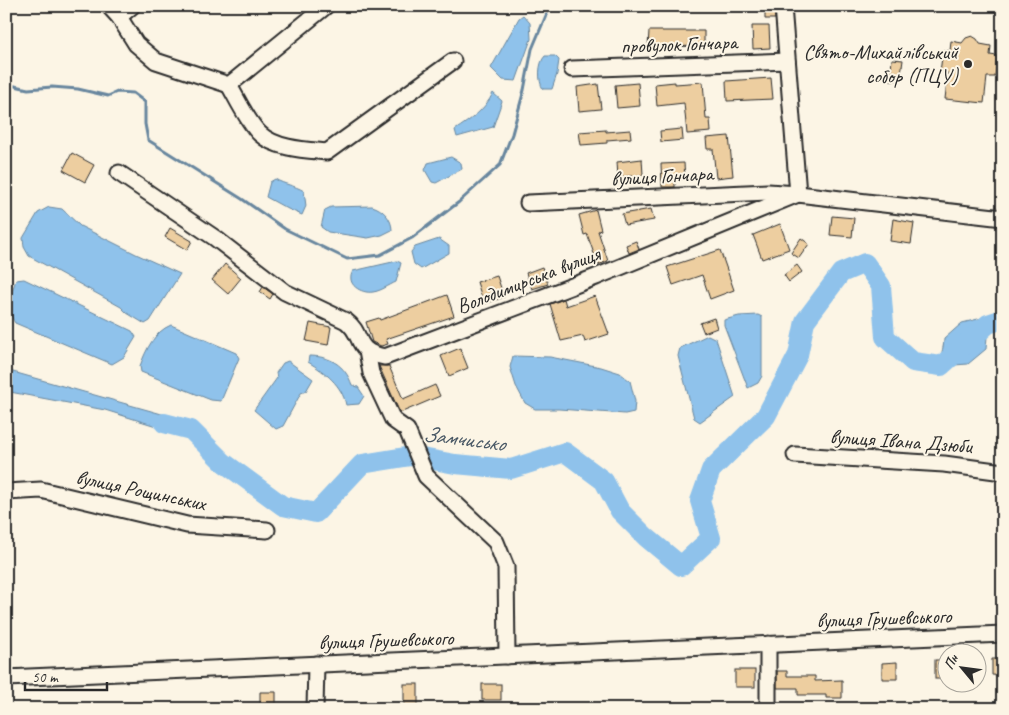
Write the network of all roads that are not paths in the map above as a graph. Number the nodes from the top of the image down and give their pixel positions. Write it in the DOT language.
graph roads {
  1 [pos="132,6"];
  2 [pos="326,6"];
  3 [pos="783,6"];
  4 [pos="114,12"];
  5 [pos="452,60"];
  6 [pos="787,61"];
  7 [pos="572,69"];
  8 [pos="229,85"];
  9 [pos="120,173"];
  10 [pos="798,194"];
  11 [pos="528,203"];
  12 [pos="1003,218"];
  13 [pos="367,351"];
  14 [pos="795,455"];
  15 [pos="1003,472"];
  16 [pos="6,492"];
  17 [pos="267,530"];
  18 [pos="1003,634"];
  19 [pos="768,644"];
  20 [pos="506,656"];
  21 [pos="316,664"];
  22 [pos="6,678"];
  23 [pos="315,709"];
  24 [pos="768,709"];
  1 -- 4 [label="street"];
  2 -- 8 [label="street"];
  3 -- 6 [label="street"];
  4 -- 8 [label="street"];
  5 -- 8 [label="street"];
  6 -- 7 [label="street, провулок Гончара"];
  6 -- 10 [label="street"];
  9 -- 13 [label="street"];
  10 -- 11 [label="street, вулиця Гончара"];
  10 -- 12 [label="street, Володимирська вулиця"];
  10 -- 13 [label="street, Володимирська вулиця"];
  13 -- 20 [label="street"];
  14 -- 15 [label="street, вулиця Івана Дзюби"];
  16 -- 17 [label="street, вулиця Рощинських"];
  18 -- 19 [label="street, вулиця Грушевського"];
  19 -- 20 [label="street, вулиця Грушевського"];
  19 -- 24 [label="street"];
  20 -- 21 [label="street, вулиця Грушевського"];
  21 -- 22 [label="street, вулиця Грушевського"];
  21 -- 23 [label="street"];
}
